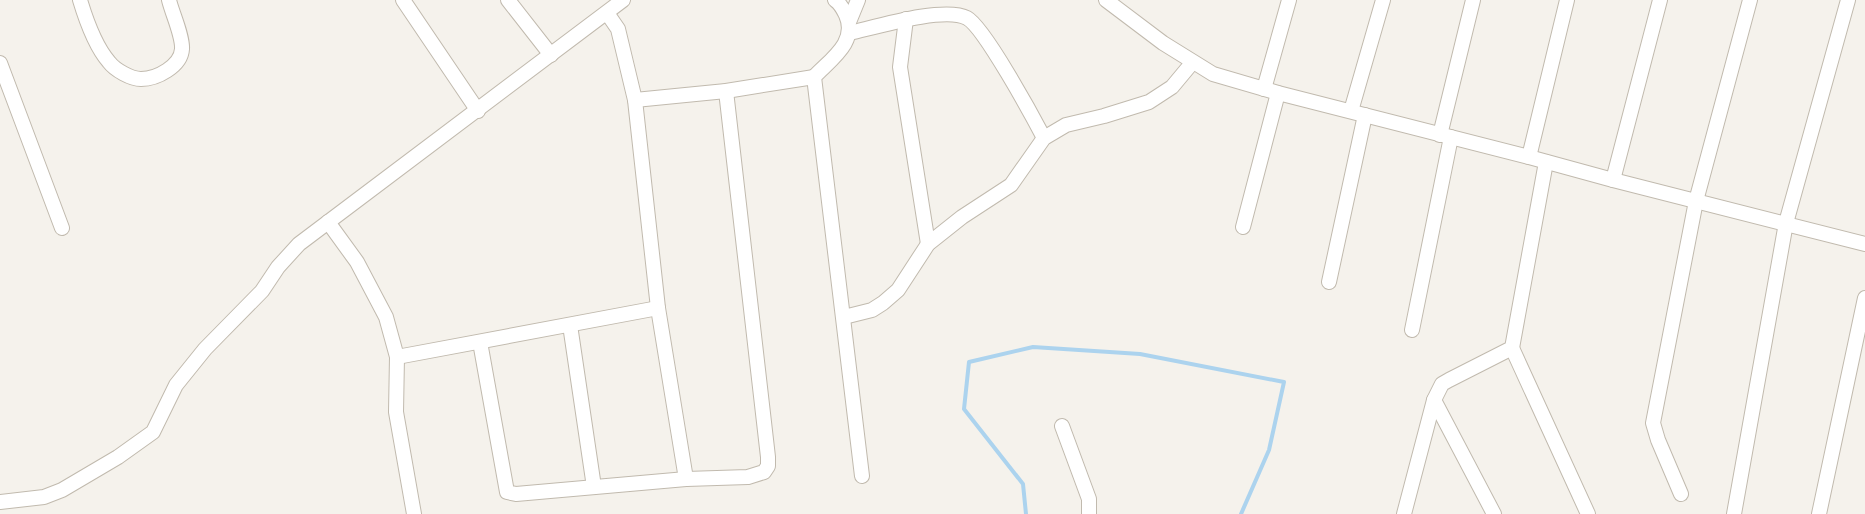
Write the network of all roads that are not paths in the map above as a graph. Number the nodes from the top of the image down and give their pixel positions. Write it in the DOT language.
graph roads {
  1 [pos="80,0"];
  2 [pos="169,0"];
  3 [pos="403,0"];
  4 [pos="508,0"];
  5 [pos="623,0"];
  6 [pos="836,0"];
  7 [pos="858,0"];
  8 [pos="1106,0"];
  9 [pos="1289,0"];
  10 [pos="1383,0"];
  11 [pos="1473,0"];
  12 [pos="1567,0"];
  13 [pos="1660,0"];
  14 [pos="1750,0"];
  15 [pos="1848,0"];
  16 [pos="607,13"];
  17 [pos="906,19"];
  18 [pos="849,28"];
  19 [pos="551,56"];
  20 [pos="0,63"];
  21 [pos="1192,63"];
  22 [pos="814,77"];
  23 [pos="726,91"];
  24 [pos="1271,91"];
  25 [pos="635,100"];
  26 [pos="478,111"];
  27 [pos="1358,113"];
  28 [pos="1446,136"];
  29 [pos="1044,138"];
  30 [pos="1529,157"];
  31 [pos="1546,162"];
  32 [pos="1613,180"];
  33 [pos="1696,201"];
  34 [pos="328,222"];
  35 [pos="1786,223"];
  36 [pos="1243,227"];
  37 [pos="62,228"];
  38 [pos="928,244"];
  39 [pos="1865,244"];
  40 [pos="1329,282"];
  41 [pos="1865,298"];
  42 [pos="658,308"];
  43 [pos="844,317"];
  44 [pos="570,325"];
  45 [pos="1412,330"];
  46 [pos="480,342"];
  47 [pos="1512,348"];
  48 [pos="397,357"];
  49 [pos="1434,400"];
  50 [pos="1062,426"];
  51 [pos="862,476"];
  52 [pos="686,479"];
  53 [pos="594,487"];
  54 [pos="1681,494"];
  55 [pos="0,501"];
  56 [pos="414,514"];
  57 [pos="1089,514"];
  58 [pos="1404,514"];
  59 [pos="1494,514"];
  60 [pos="1588,514"];
  61 [pos="1734,514"];
  62 [pos="1819,514"];
  1 -- 2 [label="street"];
  3 -- 26 [label="street"];
  4 -- 19 [label="street"];
  5 -- 16 [label="street"];
  6 -- 18 [label="street"];
  7 -- 18 [label="street"];
  8 -- 21 [label="street"];
  9 -- 24 [label="street"];
  10 -- 27 [label="street"];
  11 -- 28 [label="street"];
  12 -- 30 [label="street"];
  13 -- 32 [label="street"];
  14 -- 33 [label="street"];
  15 -- 35 [label="street"];
  16 -- 19 [label="street"];
  16 -- 25 [label="street"];
  17 -- 18 [label="street"];
  17 -- 29 [label="street"];
  17 -- 38 [label="street"];
  18 -- 22 [label="street"];
  19 -- 26 [label="street"];
  20 -- 37 [label="street"];
  21 -- 24 [label="street"];
  21 -- 29 [label="street"];
  22 -- 23 [label="street"];
  22 -- 43 [label="street"];
  23 -- 25 [label="street"];
  23 -- 52 [label="street"];
  24 -- 27 [label="street"];
  24 -- 36 [label="street"];
  25 -- 42 [label="street"];
  26 -- 34 [label="street"];
  27 -- 28 [label="street"];
  27 -- 40 [label="street"];
  28 -- 30 [label="street"];
  28 -- 45 [label="street"];
  29 -- 38 [label="street"];
  30 -- 31 [label="street"];
  31 -- 32 [label="street"];
  31 -- 47 [label="street"];
  32 -- 33 [label="street"];
  33 -- 35 [label="street"];
  33 -- 54 [label="street"];
  34 -- 48 [label="street"];
  34 -- 55 [label="street"];
  35 -- 39 [label="street"];
  35 -- 61 [label="street"];
  38 -- 43 [label="street"];
  41 -- 62 [label="street"];
  42 -- 44 [label="street"];
  42 -- 52 [label="street"];
  43 -- 51 [label="street"];
  44 -- 46 [label="street"];
  44 -- 53 [label="street"];
  46 -- 48 [label="street"];
  46 -- 53 [label="street"];
  47 -- 49 [label="street"];
  47 -- 60 [label="street"];
  48 -- 56 [label="street"];
  49 -- 58 [label="street"];
  49 -- 59 [label="street"];
  50 -- 57 [label="street"];
  52 -- 53 [label="street"];
}
